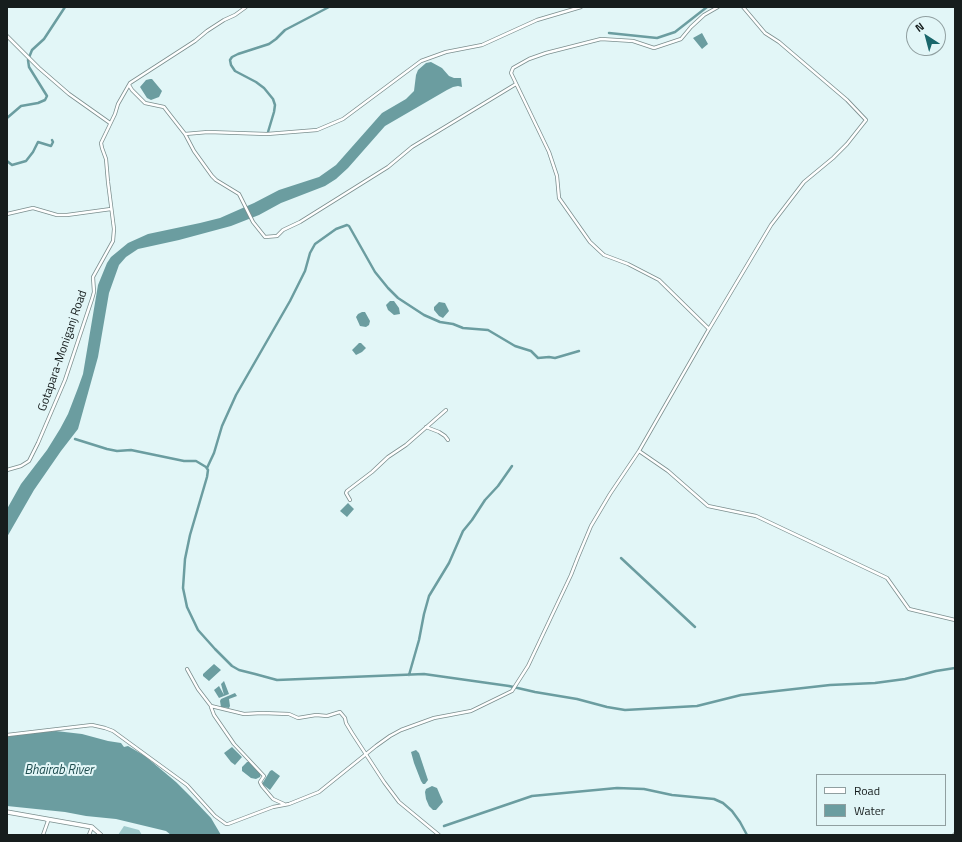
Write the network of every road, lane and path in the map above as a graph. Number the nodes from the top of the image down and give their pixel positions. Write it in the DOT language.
graph roads {
  1 [pos="246,7"];
  2 [pos="581,7"];
  3 [pos="718,7"];
  4 [pos="744,7"];
  5 [pos="7,36"];
  6 [pos="129,84"];
  7 [pos="516,84"];
  8 [pos="110,122"];
  9 [pos="185,134"];
  10 [pos="111,209"];
  11 [pos="7,214"];
  12 [pos="709,329"];
  13 [pos="446,410"];
  14 [pos="426,427"];
  15 [pos="448,440"];
  16 [pos="639,451"];
  17 [pos="7,470"];
  18 [pos="350,500"];
  19 [pos="955,620"];
  20 [pos="188,669"];
  21 [pos="211,706"];
  22 [pos="7,735"];
  23 [pos="366,754"];
  24 [pos="285,804"];
  25 [pos="7,812"];
  26 [pos="45,819"];
  27 [pos="92,827"];
  28 [pos="43,835"];
  29 [pos="89,835"];
  30 [pos="102,835"];
  31 [pos="439,835"];
  1 -- 6 [label="street, Gotapara-Moniganj Road"];
  2 -- 9 [label="street"];
  3 -- 7 [label="street"];
  4 -- 12 [label="street"];
  5 -- 8 [label="street"];
  6 -- 8 [label="street, Gotapara-Moniganj Road"];
  6 -- 9 [label="street"];
  7 -- 9 [label="street"];
  7 -- 12 [label="street"];
  8 -- 10 [label="street, Gotapara-Moniganj Road"];
  10 -- 11 [label="street"];
  10 -- 17 [label="street, Gotapara-Moniganj Road"];
  12 -- 16 [label="street"];
  13 -- 14 [label="street"];
  14 -- 15 [label="street"];
  14 -- 18 [label="street"];
  16 -- 19 [label="street"];
  16 -- 23 [label="street"];
  20 -- 21 [label="street"];
  21 -- 23 [label="street"];
  21 -- 24 [label="street"];
  22 -- 24 [label="street"];
  23 -- 24 [label="street"];
  23 -- 31 [label="street"];
  25 -- 26 [label="main road"];
  26 -- 27 [label="main road"];
  26 -- 28 [label="street"];
  27 -- 29 [label="street"];
  27 -- 30 [label="main road"];
}
